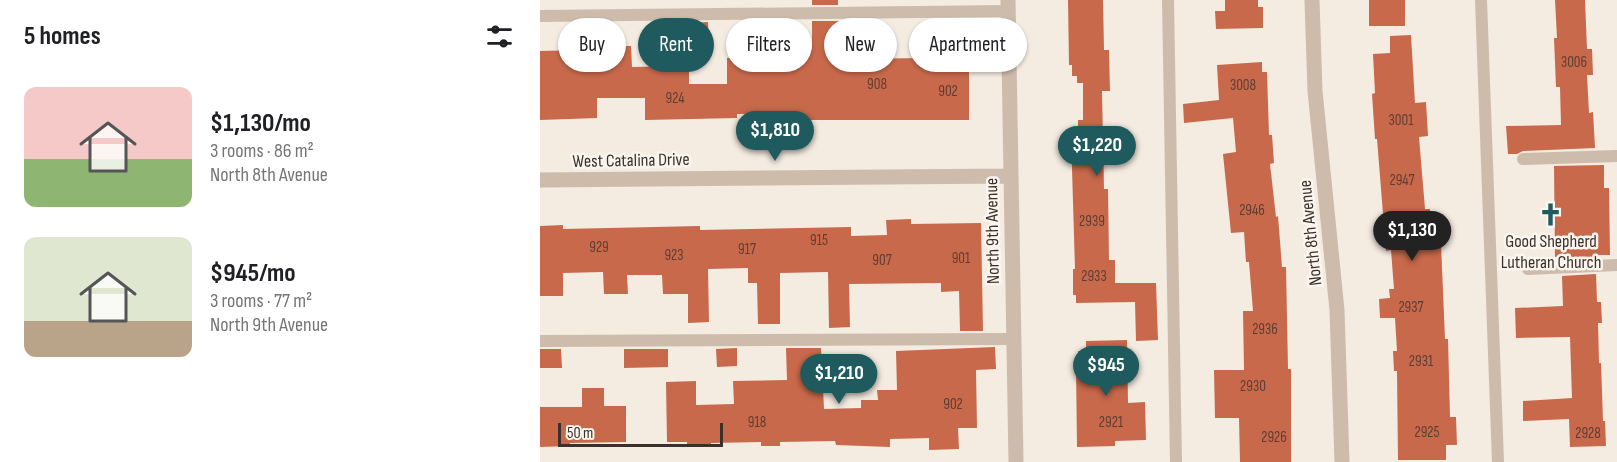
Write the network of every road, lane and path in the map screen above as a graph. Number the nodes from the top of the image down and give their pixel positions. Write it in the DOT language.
graph roads {
  1 [pos="1168,0"];
  2 [pos="1312,0"];
  3 [pos="1481,0"];
  4 [pos="1008,6"];
  5 [pos="540,16"];
  6 [pos="1617,156"];
  7 [pos="1523,159"];
  8 [pos="1010,176"];
  9 [pos="540,180"];
  10 [pos="1617,266"];
  11 [pos="1528,269"];
  12 [pos="1014,339"];
  13 [pos="540,341"];
  14 [pos="1016,462"];
  15 [pos="1176,462"];
  16 [pos="1342,462"];
  17 [pos="1498,462"];
  1 -- 15 [label="lane"];
  2 -- 16 [label="street, North 8th Avenue"];
  3 -- 17 [label="lane"];
  4 -- 5 [label="lane"];
  4 -- 8 [label="street, North 9th Avenue"];
  6 -- 7 [label="lane"];
  8 -- 9 [label="street, West Catalina Drive"];
  8 -- 12 [label="street, North 9th Avenue"];
  10 -- 11 [label="lane"];
  12 -- 13 [label="lane"];
  12 -- 14 [label="street, North 9th Avenue"];
}
